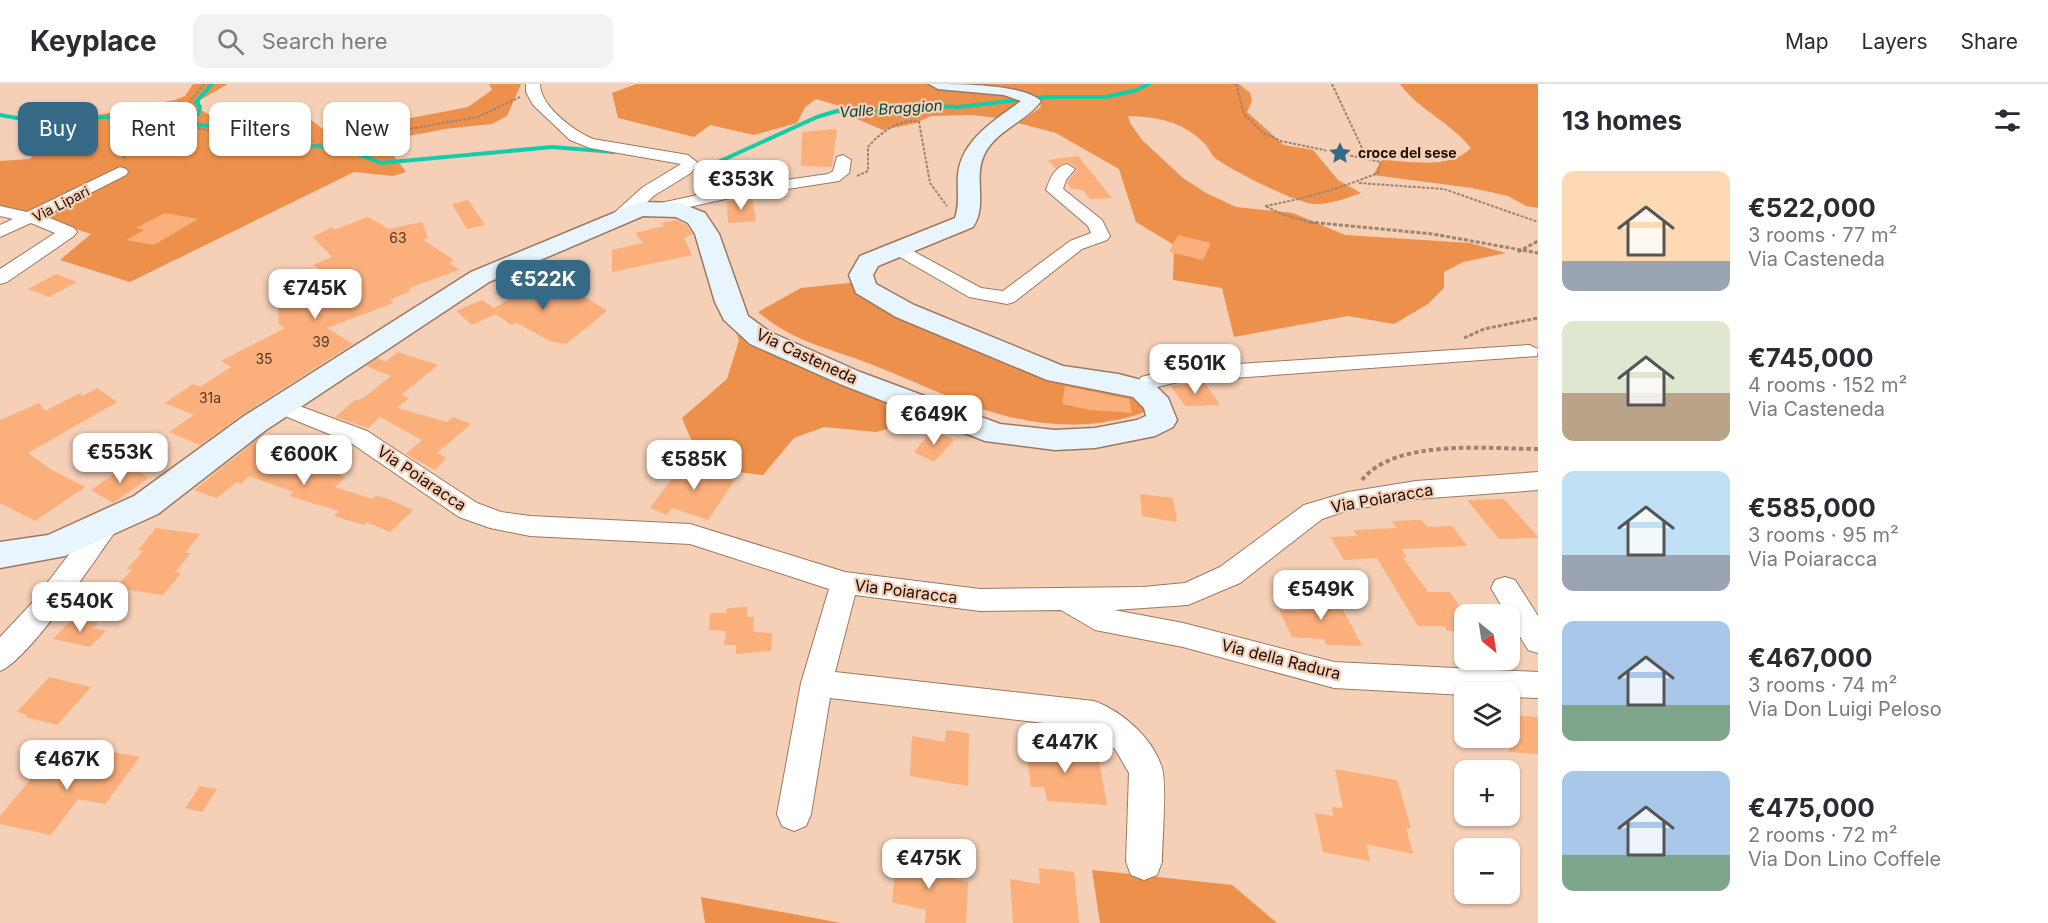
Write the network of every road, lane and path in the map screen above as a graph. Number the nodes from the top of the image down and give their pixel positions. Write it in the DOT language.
graph roads {
  1 [pos="204,84"];
  2 [pos="938,84"];
  3 [pos="1236,84"];
  4 [pos="1332,84"];
  5 [pos="533,88"];
  6 [pos="190,102"];
  7 [pos="197,128"];
  8 [pos="124,156"];
  9 [pos="1360,156"];
  10 [pos="840,168"];
  11 [pos="1067,169"];
  12 [pos="120,172"];
  13 [pos="1356,183"];
  14 [pos="662,208"];
  15 [pos="0,211"];
  16 [pos="620,217"];
  17 [pos="33,218"];
  18 [pos="1538,222"];
  19 [pos="0,232"];
  20 [pos="936,236"];
  21 [pos="1538,241"];
  22 [pos="895,249"];
  23 [pos="1518,252"];
  24 [pos="1538,253"];
  25 [pos="0,279"];
  26 [pos="1538,318"];
  27 [pos="1463,338"];
  28 [pos="1529,351"];
  29 [pos="1143,390"];
  30 [pos="283,406"];
  31 [pos="1538,449"];
  32 [pos="1538,481"];
  33 [pos="1348,501"];
  34 [pos="106,525"];
  35 [pos="0,555"];
  36 [pos="845,583"];
  37 [pos="1505,588"];
  38 [pos="1068,600"];
  39 [pos="1538,641"];
  40 [pos="0,658"];
  41 [pos="816,683"];
  42 [pos="1538,686"];
  43 [pos="794,814"];
  44 [pos="1144,862"];
  1 -- 6 [label="path"];
  2 -- 20 [label="street"];
  3 -- 9 [label="path"];
  4 -- 9 [label="path"];
  5 -- 7 [label="path"];
  5 -- 16 [label="street"];
  8 -- 12 [label="path"];
  9 -- 13 [label="path"];
  10 -- 14 [label="street"];
  10 -- 20 [label="path"];
  11 -- 22 [label="street"];
  12 -- 17 [label="street, Via Lipari"];
  13 -- 18 [label="path"];
  13 -- 23 [label="path"];
  14 -- 16 [label="street, Via Casteneda"];
  14 -- 29 [label="street, Via Casteneda"];
  15 -- 17 [label="street"];
  16 -- 30 [label="street, Via Casteneda"];
  17 -- 19 [label="street, Via Lipari"];
  17 -- 25 [label="street"];
  20 -- 22 [label="street"];
  21 -- 23 [label="path"];
  22 -- 29 [label="street"];
  23 -- 24 [label="path"];
  26 -- 27 [label="path"];
  28 -- 29 [label="street"];
  30 -- 34 [label="street, Via Casteneda"];
  30 -- 36 [label="street, Via Poiaracca"];
  31 -- 33 [label="path"];
  32 -- 33 [label="street, Via Poiaracca"];
  33 -- 38 [label="street, Via Poiaracca"];
  34 -- 35 [label="street, Via Casteneda"];
  34 -- 40 [label="street"];
  36 -- 38 [label="street, Via Poiaracca"];
  36 -- 41 [label="street"];
  37 -- 39 [label="street"];
  38 -- 42 [label="street, Via della Radura"];
  41 -- 43 [label="street"];
  41 -- 44 [label="street"];
}
